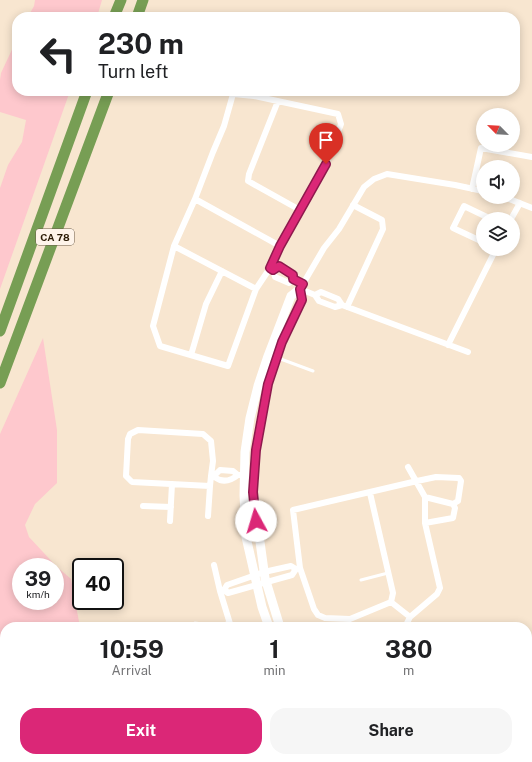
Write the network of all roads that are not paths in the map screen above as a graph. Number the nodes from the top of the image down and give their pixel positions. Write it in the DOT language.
graph roads {
  1 [pos="116,0"];
  2 [pos="121,0"];
  3 [pos="143,0"];
  4 [pos="112,12"];
  5 [pos="116,12"];
  6 [pos="139,12"];
  7 [pos="85,96"];
  8 [pos="107,96"];
  9 [pos="232,96"];
  10 [pos="254,96"];
  11 [pos="278,101"];
  12 [pos="532,157"];
  13 [pos="472,189"];
  14 [pos="476,190"];
  15 [pos="195,199"];
  16 [pos="520,203"];
  17 [pos="353,205"];
  18 [pos="532,208"];
  19 [pos="300,210"];
  20 [pos="476,212"];
  21 [pos="476,239"];
  22 [pos="174,246"];
  23 [pos="280,246"];
  24 [pos="492,256"];
  25 [pos="271,269"];
  26 [pos="222,271"];
  27 [pos="293,279"];
  28 [pos="302,287"];
  29 [pos="256,290"];
  30 [pos="344,306"];
  31 [pos="0,331"];
  32 [pos="448,345"];
  33 [pos="468,352"];
  34 [pos="191,355"];
  35 [pos="277,358"];
  36 [pos="313,371"];
  37 [pos="0,383"];
  38 [pos="408,467"];
  39 [pos="241,475"];
  40 [pos="254,475"];
  41 [pos="212,476"];
  42 [pos="417,481"];
  43 [pos="172,484"];
  44 [pos="210,486"];
  45 [pos="370,493"];
  46 [pos="425,497"];
  47 [pos="453,504"];
  48 [pos="143,506"];
  49 [pos="171,507"];
  50 [pos="208,516"];
  51 [pos="170,521"];
  52 [pos="425,523"];
  53 [pos="214,565"];
  54 [pos="298,568"];
  55 [pos="264,572"];
  56 [pos="388,573"];
  57 [pos="255,576"];
  58 [pos="361,580"];
  59 [pos="266,583"];
  60 [pos="257,585"];
  61 [pos="222,591"];
  62 [pos="391,602"];
  63 [pos="410,617"];
  64 [pos="229,622"];
  65 [pos="267,622"];
  66 [pos="278,622"];
  67 [pos="408,622"];
  1 -- 4 [label="highway"];
  2 -- 5 [label="highway"];
  3 -- 6 [label="highway"];
  7 -- 31 [label="highway, CA 78"];
  8 -- 37 [label="highway, CA 78"];
  9 -- 15 [label="street"];
  10 -- 11 [label="street"];
  11 -- 19 [label="street"];
  11 -- 19 [label="street"];
  12 -- 13 [label="street"];
  13 -- 14 [label="street"];
  13 -- 17 [label="street"];
  15 -- 22 [label="street"];
  15 -- 23 [label="street"];
  16 -- 18 [label="street"];
  17 -- 28 [label="street"];
  17 -- 30 [label="street"];
  19 -- 23 [label="street"];
  20 -- 21 [label="street"];
  22 -- 26 [label="street"];
  22 -- 34 [label="street"];
  23 -- 25 [label="street"];
  24 -- 32 [label="street"];
  25 -- 27 [label="street"];
  25 -- 27 [label="street"];
  25 -- 29 [label="street"];
  26 -- 29 [label="street"];
  26 -- 34 [label="street"];
  27 -- 28 [label="street"];
  28 -- 30 [label="street"];
  28 -- 35 [label="street"];
  28 -- 39 [label="street"];
  29 -- 34 [label="street"];
  30 -- 32 [label="street"];
  32 -- 33 [label="street"];
  35 -- 36 [label="lane"];
  35 -- 40 [label="street"];
  38 -- 42 [label="street"];
  39 -- 40 [label="street"];
  39 -- 41 [label="street"];
  39 -- 41 [label="street"];
  39 -- 57 [label="street"];
  40 -- 55 [label="street"];
  41 -- 43 [label="street"];
  41 -- 44 [label="street"];
  42 -- 45 [label="street"];
  42 -- 46 [label="street"];
  42 -- 47 [label="street"];
  43 -- 44 [label="street"];
  43 -- 49 [label="street"];
  44 -- 50 [label="street"];
  45 -- 54 [label="street"];
  45 -- 56 [label="street"];
  46 -- 47 [label="street"];
  46 -- 52 [label="street"];
  47 -- 52 [label="street"];
  48 -- 49 [label="street"];
  49 -- 51 [label="street"];
  52 -- 63 [label="street"];
  53 -- 61 [label="street"];
  54 -- 55 [label="street"];
  54 -- 59 [label="street"];
  54 -- 62 [label="street"];
  55 -- 57 [label="street"];
  55 -- 59 [label="street"];
  56 -- 58 [label="lane"];
  56 -- 62 [label="street"];
  57 -- 60 [label="street"];
  57 -- 61 [label="street"];
  59 -- 60 [label="street"];
  59 -- 66 [label="street"];
  60 -- 61 [label="street"];
  60 -- 65 [label="street"];
  61 -- 64 [label="street"];
  62 -- 63 [label="street"];
  63 -- 67 [label="street"];
}
